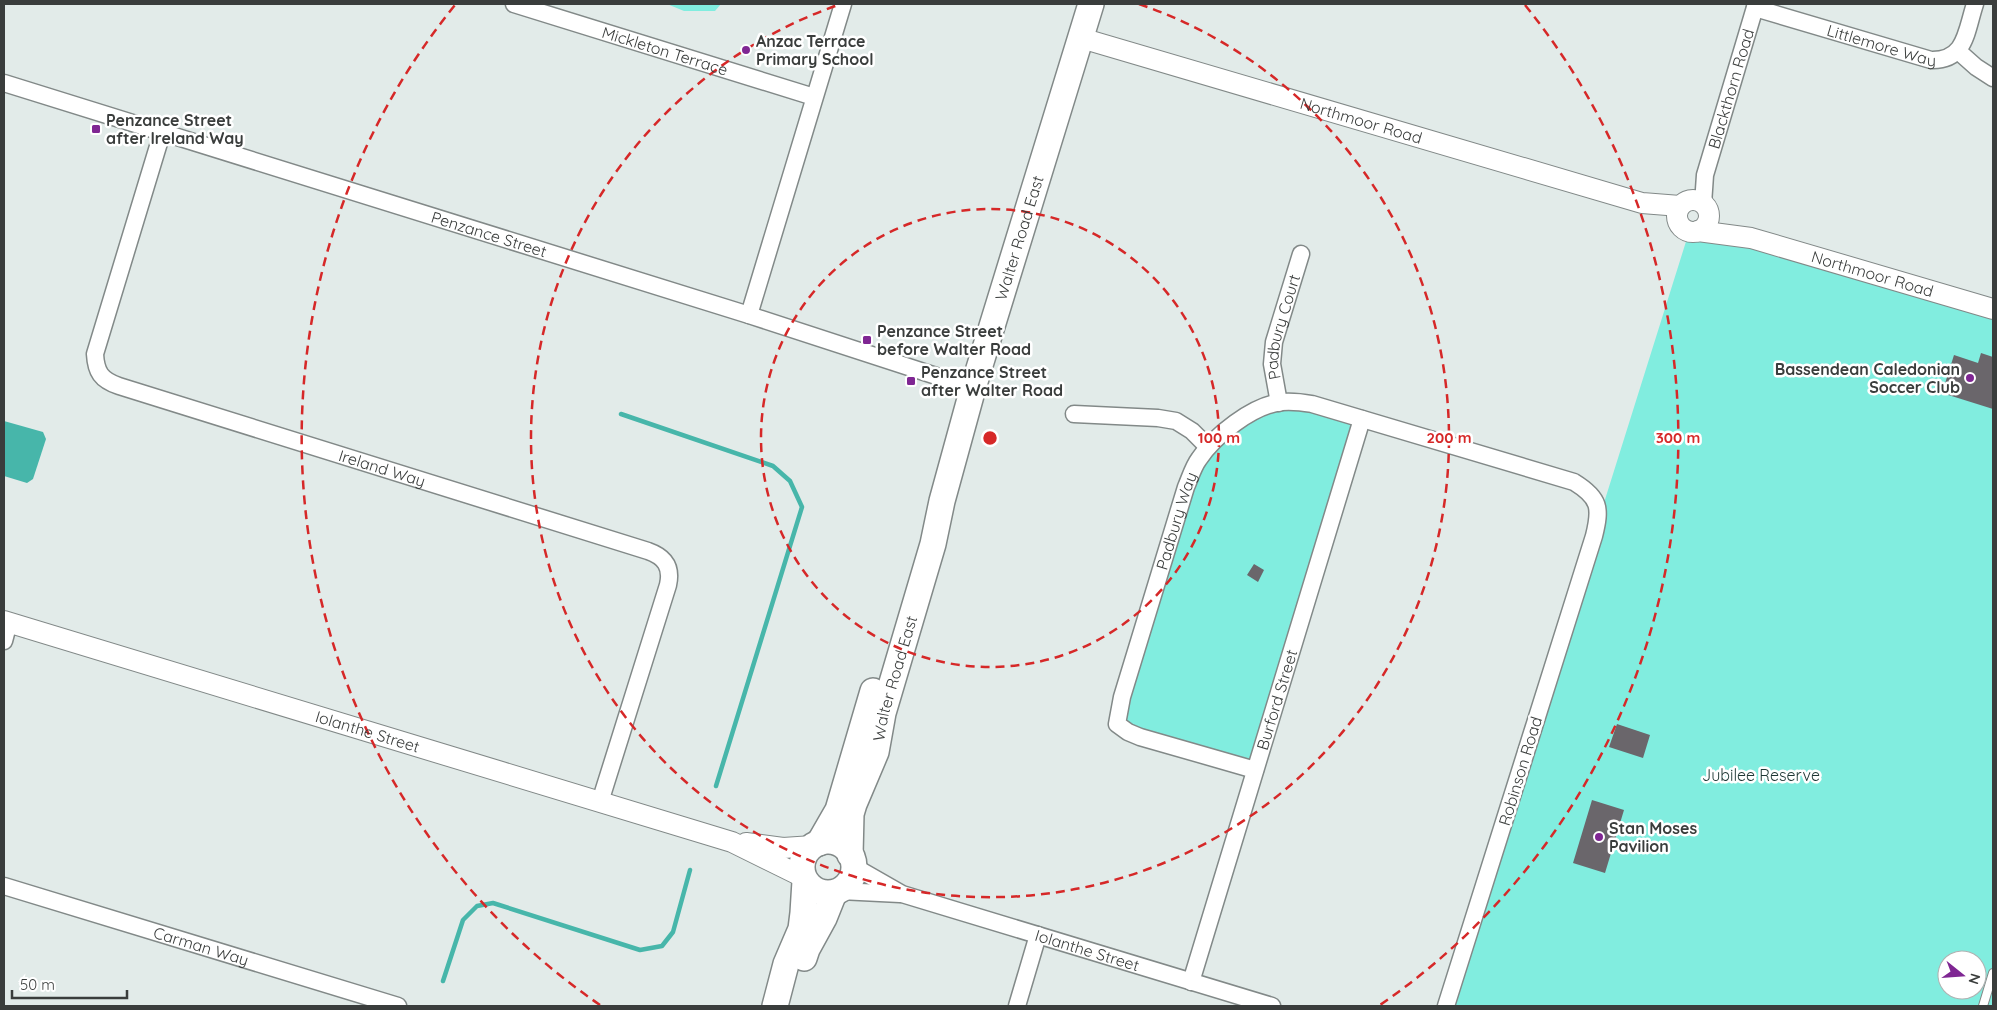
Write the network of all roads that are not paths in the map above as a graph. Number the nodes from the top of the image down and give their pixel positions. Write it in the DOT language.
graph roads {
  1 [pos="514,4"];
  2 [pos="842,4"];
  3 [pos="1091,4"];
  4 [pos="1975,4"];
  5 [pos="1756,6"];
  6 [pos="1081,38"];
  7 [pos="1958,52"];
  8 [pos="1993,78"];
  9 [pos="4,83"];
  10 [pos="814,97"];
  11 [pos="162,133"];
  12 [pos="1642,202"];
  13 [pos="1696,206"];
  14 [pos="1689,229"];
  15 [pos="1751,238"];
  16 [pos="1301,254"];
  17 [pos="1993,310"];
  18 [pos="749,316"];
  19 [pos="973,388"];
  20 [pos="1279,403"];
  21 [pos="1074,414"];
  22 [pos="1362,419"];
  23 [pos="1208,447"];
  24 [pos="942,501"];
  25 [pos="1594,536"];
  26 [pos="6,628"];
  27 [pos="1255,770"];
  28 [pos="600,802"];
  29 [pos="732,842"];
  30 [pos="816,845"];
  31 [pos="852,860"];
  32 [pos="804,879"];
  33 [pos="4,886"];
  34 [pos="837,892"];
  35 [pos="902,894"];
  36 [pos="1038,935"];
  37 [pos="1993,973"];
  38 [pos="1191,982"];
  39 [pos="398,1006"];
  40 [pos="775,1006"];
  41 [pos="792,1006"];
  42 [pos="1017,1006"];
  43 [pos="1272,1006"];
  44 [pos="1446,1006"];
  45 [pos="1983,1006"];
  1 -- 10 [label="street, Mickleton Terrace"];
  2 -- 10 [label="street"];
  3 -- 6 [label="main road, Walter Road East"];
  4 -- 7 [label="street, Littlemore Way"];
  5 -- 7 [label="street, Littlemore Way"];
  5 -- 13 [label="street, Blackthorn Road"];
  6 -- 12 [label="street, Northmoor Road"];
  6 -- 19 [label="main road, Walter Road East"];
  7 -- 8 [label="street"];
  9 -- 11 [label="street, Penzance Street"];
  10 -- 18 [label="street"];
  11 -- 18 [label="street, Penzance Street"];
  11 -- 28 [label="street, Ireland Way"];
  12 -- 13 [label="street"];
  12 -- 14 [label="street"];
  13 -- 14 [label="street"];
  13 -- 14 [label="street"];
  13 -- 15 [label="street, Northmoor Road"];
  14 -- 15 [label="street, Northmoor Road"];
  15 -- 17 [label="street, Northmoor Road"];
  16 -- 20 [label="street, Padbury Court"];
  18 -- 19 [label="street, Penzance Street"];
  19 -- 24 [label="main road, Walter Road East"];
  20 -- 22 [label="street, Padbury Way"];
  20 -- 23 [label="street, Padbury Way"];
  21 -- 23 [label="street"];
  22 -- 25 [label="street, Padbury Way"];
  22 -- 27 [label="street, Burford Street"];
  23 -- 27 [label="street, Padbury Way"];
  24 -- 30 [label="main road, Walter Road East"];
  24 -- 31 [label="main road, Walter Road East"];
  25 -- 44 [label="street, Robinson Road"];
  26 -- 28 [label="street, Iolanthe Street"];
  27 -- 38 [label="street, Burford Street"];
  28 -- 29 [label="street, Iolanthe Street"];
  29 -- 30 [label="street, Iolanthe Street"];
  29 -- 32 [label="street, Iolanthe Street"];
  30 -- 31 [label="main road"];
  30 -- 32 [label="main road"];
  31 -- 34 [label="main road"];
  31 -- 35 [label="street, Iolanthe Street"];
  32 -- 34 [label="main road"];
  32 -- 40 [label="main road"];
  33 -- 39 [label="street, Carman Way"];
  34 -- 35 [label="street, Iolanthe Street"];
  34 -- 41 [label="main road"];
  35 -- 36 [label="street, Iolanthe Street"];
  36 -- 38 [label="street, Iolanthe Street"];
  36 -- 42 [label="street"];
  37 -- 45 [label="lane"];
  38 -- 43 [label="street, Iolanthe Street"];
}
